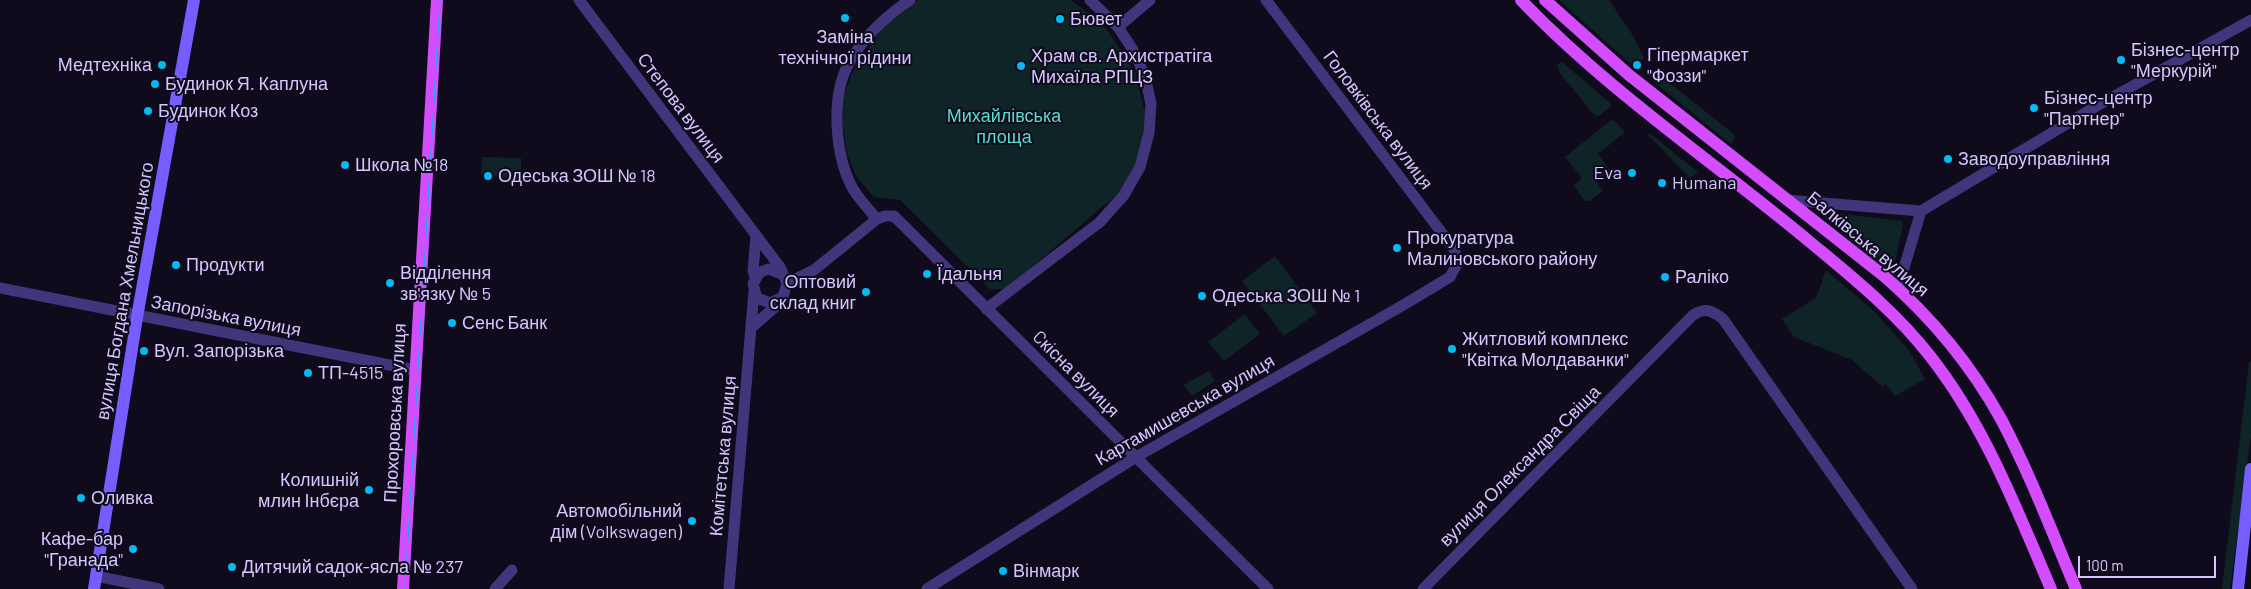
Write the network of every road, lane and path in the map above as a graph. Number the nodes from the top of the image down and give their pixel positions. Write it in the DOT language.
graph roads {
  1 [pos="194,0"];
  2 [pos="437,0"];
  3 [pos="579,0"];
  4 [pos="1090,0"];
  5 [pos="1150,0"];
  6 [pos="1266,0"];
  7 [pos="1522,0"];
  8 [pos="1545,0"];
  9 [pos="905,1"];
  10 [pos="2251,20"];
  11 [pos="1118,27"];
  12 [pos="1786,200"];
  13 [pos="1921,211"];
  14 [pos="877,219"];
  15 [pos="756,236"];
  16 [pos="1458,262"];
  17 [pos="755,277"];
  18 [pos="785,279"];
  19 [pos="0,288"];
  20 [pos="1898,288"];
  21 [pos="754,291"];
  22 [pos="778,301"];
  23 [pos="986,309"];
  24 [pos="137,317"];
  25 [pos="752,326"];
  26 [pos="416,370"];
  27 [pos="1136,457"];
  28 [pos="2251,469"];
  29 [pos="2247,524"];
  30 [pos="512,570"];
  31 [pos="95,583"];
  32 [pos="159,589"];
  33 [pos="402,589"];
  34 [pos="495,589"];
  35 [pos="730,589"];
  36 [pos="927,589"];
  37 [pos="1268,589"];
  38 [pos="1423,589"];
  39 [pos="1912,589"];
  40 [pos="2051,589"];
  41 [pos="2076,589"];
  42 [pos="2238,589"];
  1 -- 24 [label="main road, вулиця Богдана Хмельницького"];
  2 -- 26 [label="main road, Прохоровська вулиця"];
  3 -- 15 [label="street, Степова вулиця"];
  4 -- 11 [label="street"];
  5 -- 11 [label="street"];
  6 -- 16 [label="street, Головківська вулиця"];
  7 -- 40 [label="main road, Балківська вулиця"];
  8 -- 12 [label="main road, Балківська вулиця"];
  9 -- 14 [label="street"];
  10 -- 13 [label="street"];
  11 -- 23 [label="street"];
  12 -- 13 [label="street"];
  12 -- 20 [label="main road, Балківська вулиця"];
  13 -- 20 [label="street"];
  14 -- 18 [label="street"];
  14 -- 23 [label="street, Cкісна вулиця"];
  15 -- 17 [label="street"];
  15 -- 18 [label="street, Степова вулиця"];
  16 -- 27 [label="street, Картамишевська вулиця"];
  17 -- 18 [label="street"];
  17 -- 21 [label="street"];
  18 -- 22 [label="street"];
  19 -- 24 [label="street, Запорізька вулиця"];
  20 -- 41 [label="main road, Балківська вулиця"];
  21 -- 22 [label="street"];
  21 -- 25 [label="street, Комітетська вулиця"];
  22 -- 25 [label="street"];
  23 -- 27 [label="street, Cкісна вулиця"];
  24 -- 26 [label="street, Запорізька вулиця"];
  24 -- 31 [label="main road, вулиця Богдана Хмельницького"];
  25 -- 35 [label="street, Комітетська вулиця"];
  26 -- 33 [label="main road, Прохоровська вулиця"];
  27 -- 36 [label="street, Картамишевська вулиця"];
  27 -- 37 [label="street, Cкісна вулиця"];
  28 -- 29 [label="main road"];
  29 -- 42 [label="main road"];
  30 -- 34 [label="street"];
  31 -- 32 [label="street"];
  38 -- 39 [label="street, вулиця Олександра Свіща"];
}
